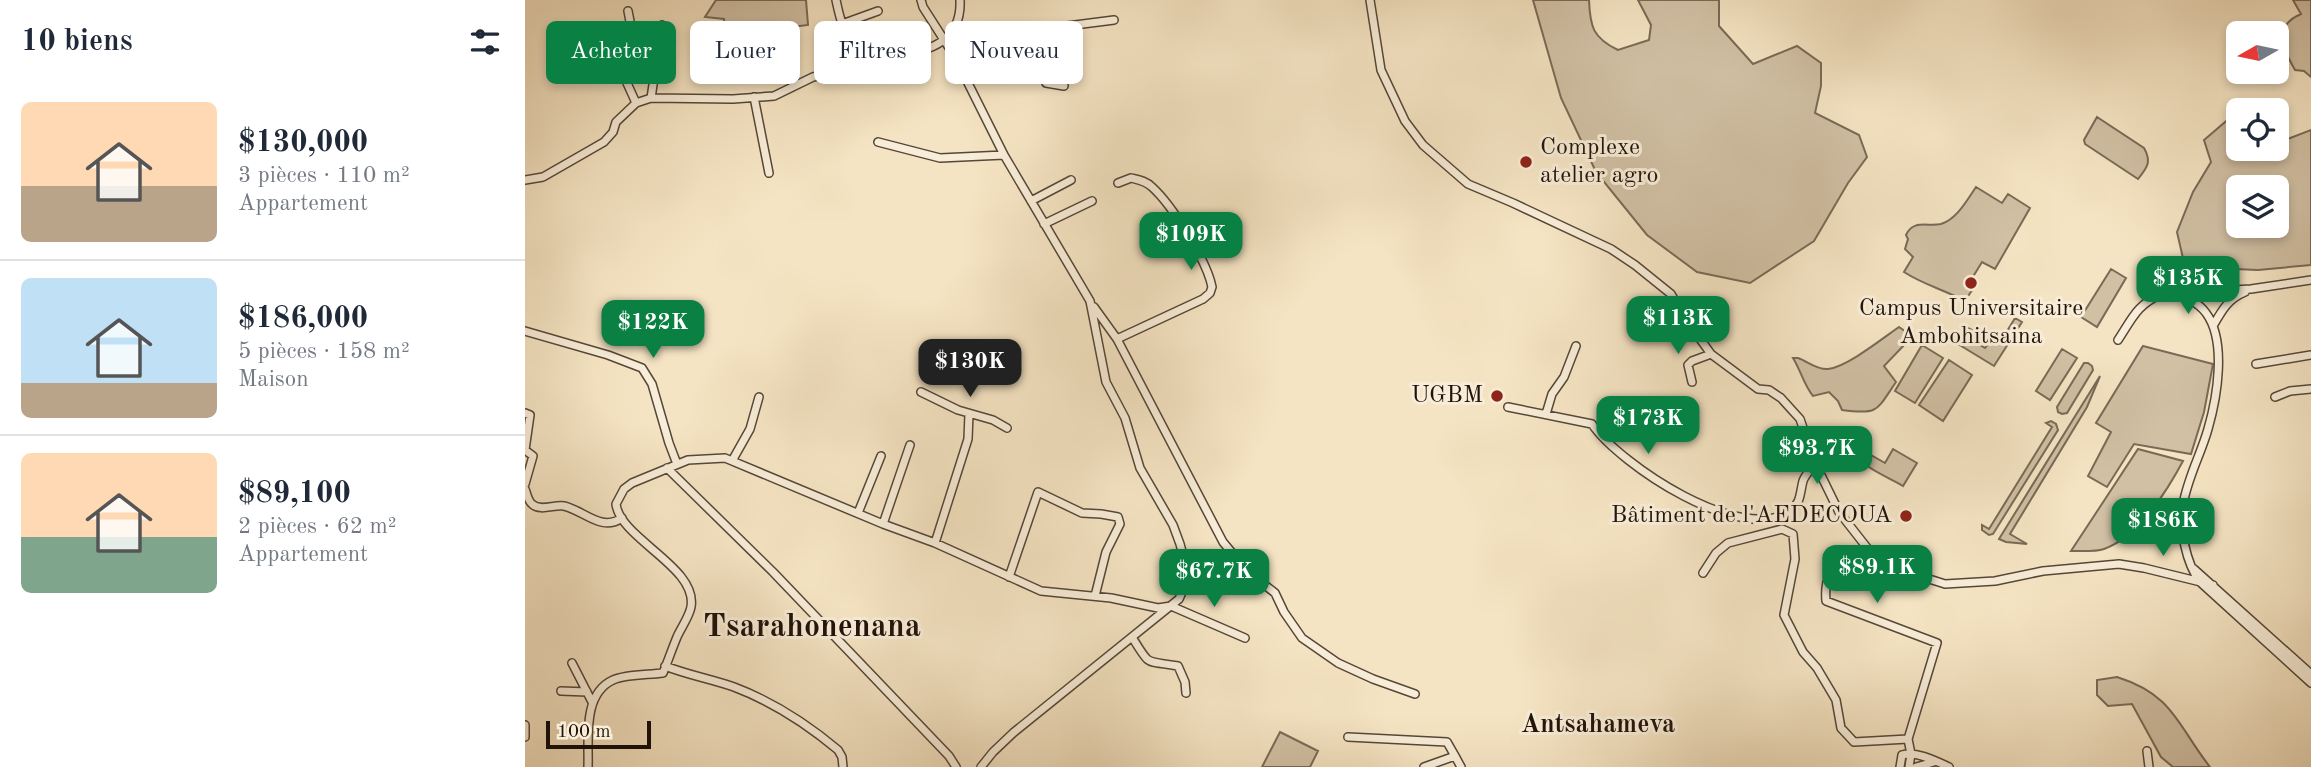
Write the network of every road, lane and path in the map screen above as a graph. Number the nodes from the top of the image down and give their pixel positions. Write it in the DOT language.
graph roads {
  1 [pos="836,0"];
  2 [pos="921,0"];
  3 [pos="960,0"];
  4 [pos="1370,0"];
  5 [pos="628,11"];
  6 [pos="878,11"];
  7 [pos="1114,20"];
  8 [pos="841,21"];
  9 [pos="850,21"];
  10 [pos="1083,24"];
  11 [pos="944,40"];
  12 [pos="931,48"];
  13 [pos="814,77"];
  14 [pos="653,84"];
  15 [pos="968,84"];
  16 [pos="1052,84"];
  17 [pos="1063,86"];
  18 [pos="754,97"];
  19 [pos="651,98"];
  20 [pos="636,103"];
  21 [pos="878,142"];
  22 [pos="1004,155"];
  23 [pos="769,173"];
  24 [pos="525,180"];
  25 [pos="1071,180"];
  26 [pos="1118,183"];
  27 [pos="1031,201"];
  28 [pos="1093,201"];
  29 [pos="1044,224"];
  30 [pos="2311,280"];
  31 [pos="2252,289"];
  32 [pos="2175,293"];
  33 [pos="1090,301"];
  34 [pos="2213,326"];
  35 [pos="525,331"];
  36 [pos="1117,339"];
  37 [pos="2118,340"];
  38 [pos="1576,346"];
  39 [pos="1711,354"];
  40 [pos="2311,355"];
  41 [pos="2256,364"];
  42 [pos="1692,382"];
  43 [pos="2311,389"];
  44 [pos="921,392"];
  45 [pos="759,397"];
  46 [pos="2275,397"];
  47 [pos="1508,407"];
  48 [pos="525,413"];
  49 [pos="969,414"];
  50 [pos="1546,414"];
  51 [pos="1007,428"];
  52 [pos="910,445"];
  53 [pos="881,456"];
  54 [pos="732,461"];
  55 [pos="1815,463"];
  56 [pos="677,464"];
  57 [pos="667,468"];
  58 [pos="525,487"];
  59 [pos="858,513"];
  60 [pos="622,517"];
  61 [pos="883,524"];
  62 [pos="935,543"];
  63 [pos="1848,557"];
  64 [pos="2191,567"];
  65 [pos="1703,573"];
  66 [pos="1009,577"];
  67 [pos="2200,582"];
  68 [pos="2213,585"];
  69 [pos="1095,596"];
  70 [pos="1171,606"];
  71 [pos="1132,637"];
  72 [pos="1245,638"];
  73 [pos="572,663"];
  74 [pos="666,666"];
  75 [pos="2311,674"];
  76 [pos="2311,683"];
  77 [pos="561,691"];
  78 [pos="587,692"];
  79 [pos="1187,693"];
  80 [pos="1415,694"];
  81 [pos="592,702"];
  82 [pos="525,725"];
  83 [pos="525,737"];
  84 [pos="1348,737"];
  85 [pos="1908,739"];
  86 [pos="2147,751"];
  87 [pos="1911,754"];
  88 [pos="1455,757"];
  89 [pos="1938,762"];
  90 [pos="588,767"];
  91 [pos="843,767"];
  92 [pos="956,767"];
  93 [pos="981,767"];
  94 [pos="1425,767"];
  95 [pos="1461,767"];
  96 [pos="1900,767"];
  97 [pos="1909,767"];
  98 [pos="1916,767"];
  99 [pos="1949,767"];
  100 [pos="2149,767"];
  1 -- 8 [label="street"];
  2 -- 11 [label="street"];
  3 -- 11 [label="street"];
  4 -- 39 [label="street"];
  5 -- 20 [label="street"];
  6 -- 9 [label="street"];
  7 -- 10 [label="street"];
  11 -- 12 [label="street"];
  13 -- 18 [label="street"];
  14 -- 19 [label="street"];
  15 -- 22 [label="street"];
  16 -- 17 [label="street"];
  18 -- 19 [label="street"];
  18 -- 23 [label="street"];
  19 -- 20 [label="street"];
  20 -- 24 [label="street"];
  21 -- 22 [label="street"];
  22 -- 27 [label="street"];
  25 -- 27 [label="street"];
  26 -- 36 [label="street"];
  27 -- 29 [label="street"];
  28 -- 29 [label="street"];
  29 -- 33 [label="street"];
  30 -- 31 [label="street"];
  31 -- 32 [label="street"];
  31 -- 34 [label="street"];
  32 -- 34 [label="street"];
  32 -- 37 [label="street"];
  33 -- 36 [label="street"];
  33 -- 70 [label="street"];
  34 -- 64 [label="street"];
  35 -- 56 [label="street"];
  36 -- 80 [label="street"];
  38 -- 50 [label="street"];
  39 -- 42 [label="street"];
  39 -- 55 [label="street"];
  40 -- 41 [label="street"];
  43 -- 46 [label="street"];
  44 -- 49 [label="street"];
  45 -- 54 [label="street"];
  47 -- 50 [label="street"];
  48 -- 58 [label="street"];
  49 -- 51 [label="street"];
  49 -- 62 [label="street"];
  50 -- 55 [label="street"];
  52 -- 61 [label="street"];
  53 -- 59 [label="street"];
  54 -- 56 [label="street"];
  54 -- 59 [label="street"];
  55 -- 67 [label="street"];
  56 -- 57 [label="street"];
  57 -- 60 [label="street"];
  57 -- 92 [label="street"];
  58 -- 60 [label="street"];
  59 -- 61 [label="street"];
  60 -- 74 [label="street"];
  61 -- 62 [label="street"];
  62 -- 66 [label="street"];
  63 -- 85 [label="street"];
  64 -- 67 [label="street"];
  64 -- 68 [label="street"];
  65 -- 85 [label="street"];
  66 -- 69 [label="street"];
  66 -- 69 [label="street"];
  67 -- 68 [label="street"];
  67 -- 76 [label="street"];
  68 -- 75 [label="street"];
  69 -- 70 [label="street"];
  70 -- 71 [label="street"];
  70 -- 72 [label="street"];
  71 -- 79 [label="street"];
  71 -- 93 [label="street"];
  73 -- 78 [label="street"];
  74 -- 81 [label="street"];
  74 -- 91 [label="street"];
  77 -- 78 [label="street"];
  78 -- 81 [label="street"];
  81 -- 90 [label="street"];
  82 -- 83 [label="street"];
  84 -- 88 [label="street"];
  85 -- 87 [label="street"];
  86 -- 100 [label="street"];
  87 -- 89 [label="street"];
  87 -- 96 [label="street"];
  87 -- 97 [label="street"];
  88 -- 94 [label="street"];
  88 -- 95 [label="street"];
  89 -- 98 [label="street"];
  89 -- 99 [label="street"];
}
